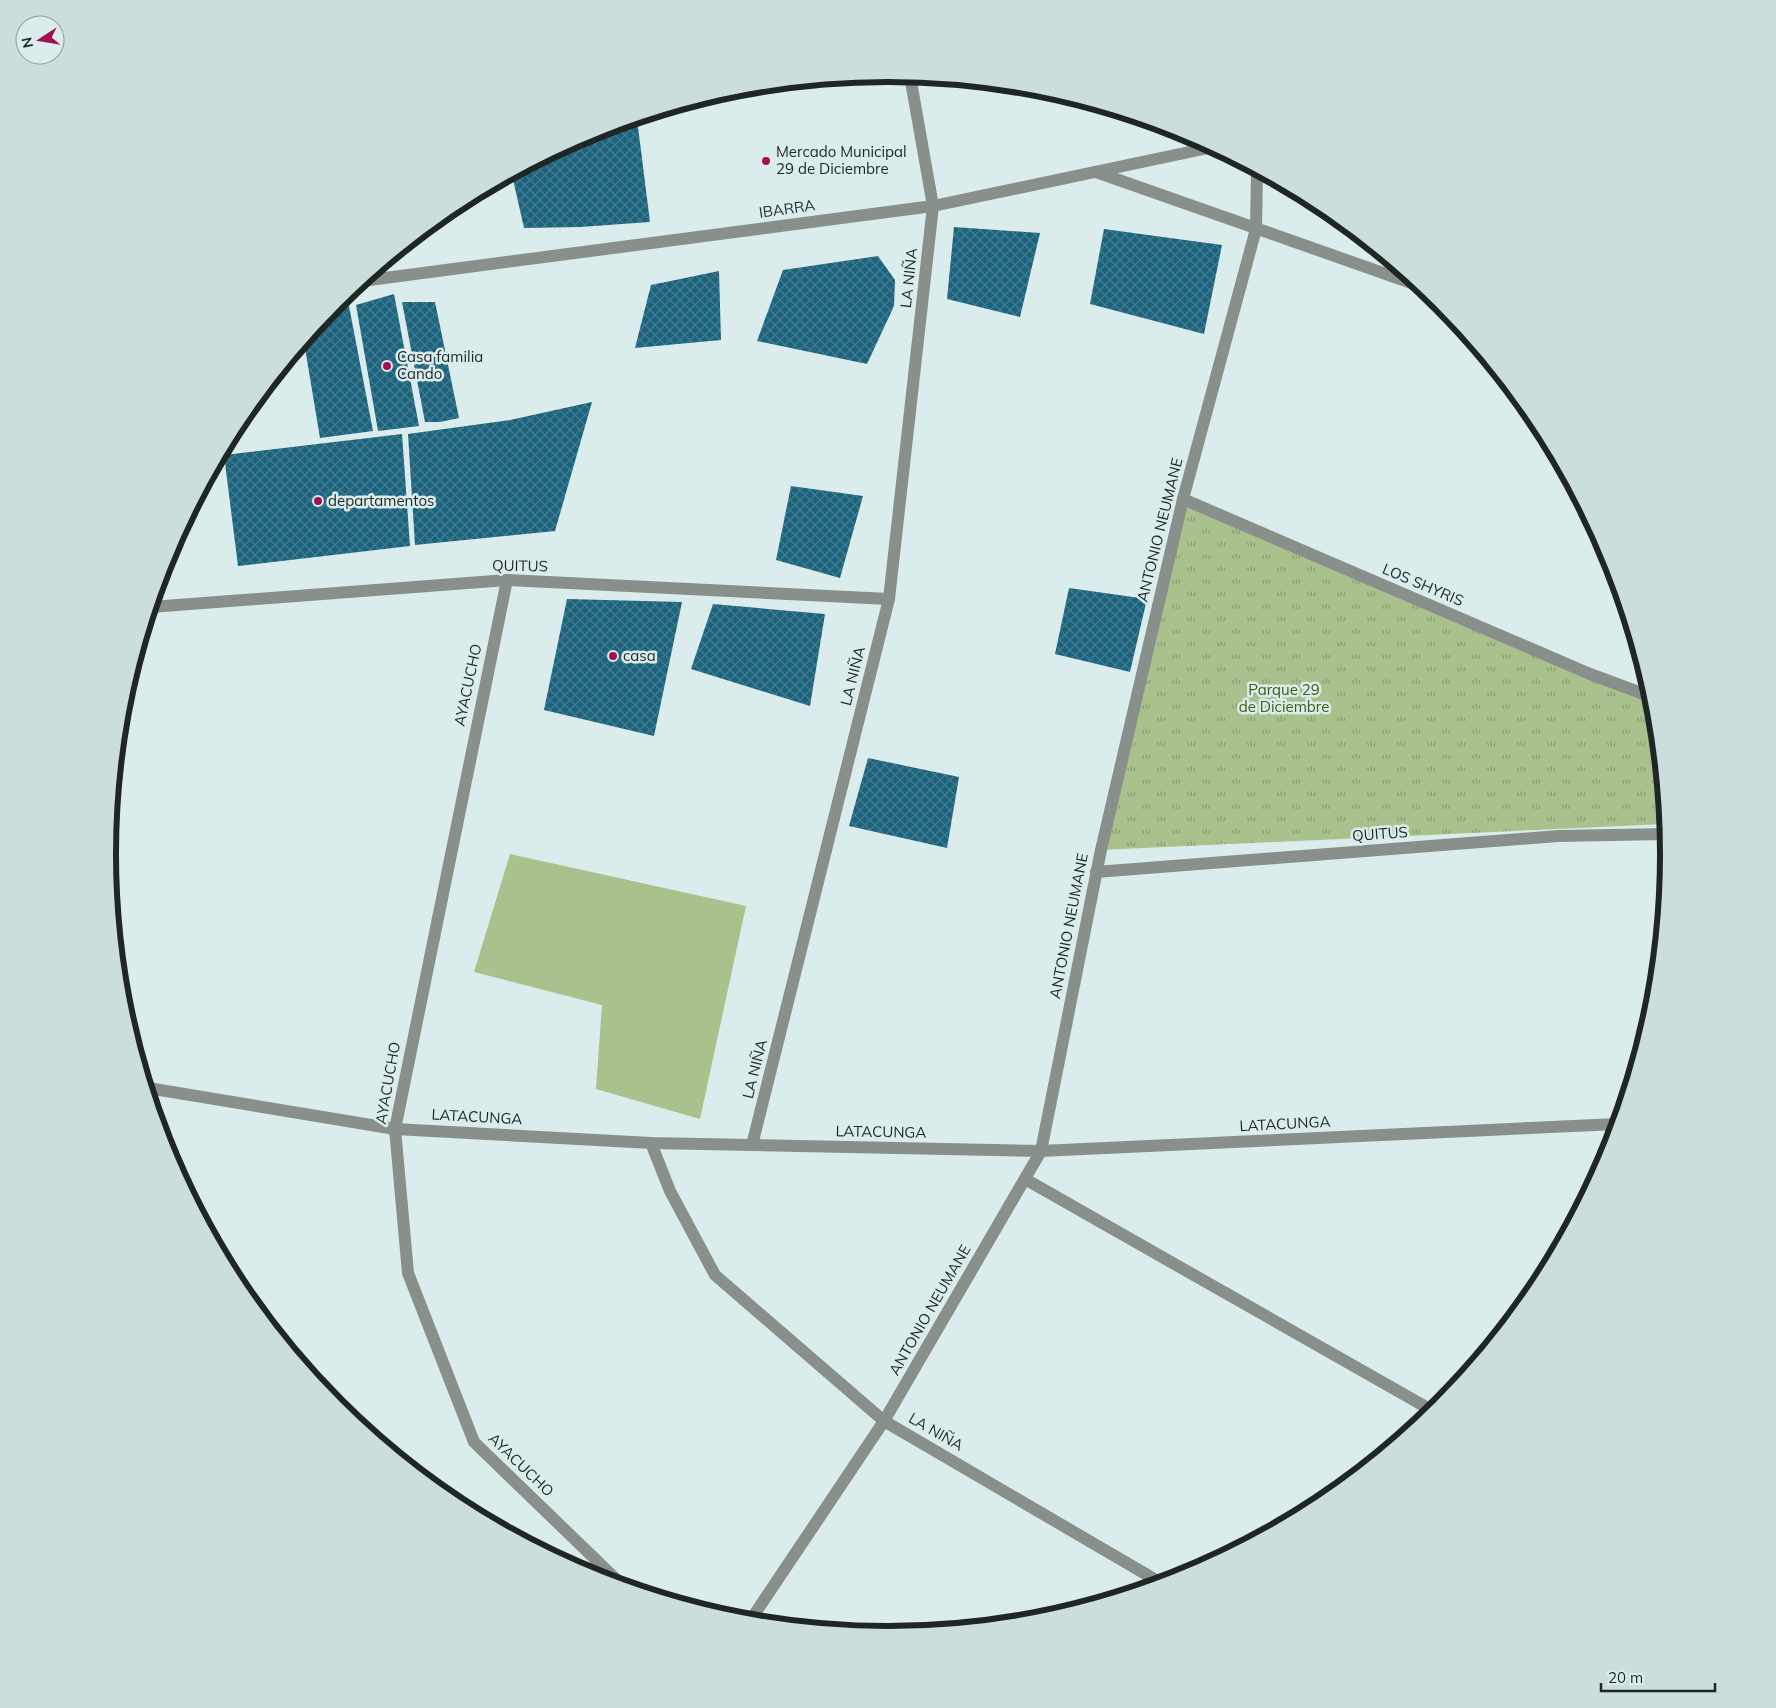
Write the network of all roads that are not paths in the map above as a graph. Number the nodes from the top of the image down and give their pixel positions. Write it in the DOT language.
graph roads {
  1 [pos="911,83"];
  2 [pos="1202,149"];
  3 [pos="1096,172"];
  4 [pos="1257,177"];
  5 [pos="933,206"];
  6 [pos="1256,229"];
  7 [pos="374,279"];
  8 [pos="1404,280"];
  9 [pos="1183,499"];
  10 [pos="507,580"];
  11 [pos="889,599"];
  12 [pos="157,607"];
  13 [pos="1643,694"];
  14 [pos="1659,834"];
  15 [pos="1096,872"];
  16 [pos="153,1089"];
  17 [pos="1610,1124"];
  18 [pos="395,1129"];
  19 [pos="651,1143"];
  20 [pos="752,1145"];
  21 [pos="1041,1151"];
  22 [pos="1026,1179"];
  23 [pos="1426,1407"];
  24 [pos="884,1421"];
  25 [pos="610,1574"];
  26 [pos="1153,1578"];
  27 [pos="755,1614"];
  1 -- 5 [label="street, LA NIÑA"];
  2 -- 3 [label="street, IBARRA"];
  3 -- 5 [label="street, IBARRA"];
  3 -- 6 [label="street"];
  4 -- 6 [label="street, ANTONIO NEUMANE"];
  5 -- 7 [label="street, IBARRA"];
  5 -- 11 [label="street, LA NIÑA"];
  6 -- 8 [label="street"];
  6 -- 9 [label="street, ANTONIO NEUMANE"];
  9 -- 13 [label="street, LOS SHYRIS"];
  9 -- 15 [label="street, ANTONIO NEUMANE"];
  10 -- 11 [label="street, QUITUS"];
  10 -- 12 [label="street, QUITUS"];
  10 -- 18 [label="street, AYACUCHO"];
  11 -- 20 [label="street, LA NIÑA"];
  14 -- 15 [label="street, QUITUS"];
  15 -- 21 [label="street, ANTONIO NEUMANE"];
  16 -- 18 [label="street, LATACUNGA"];
  17 -- 21 [label="street, LATACUNGA"];
  18 -- 19 [label="street, LATACUNGA"];
  18 -- 25 [label="street, AYACUCHO"];
  19 -- 20 [label="street, LATACUNGA"];
  19 -- 24 [label="street, LA NIÑA"];
  20 -- 21 [label="street, LATACUNGA"];
  21 -- 22 [label="street, ANTONIO NEUMANE"];
  22 -- 23 [label="street"];
  22 -- 24 [label="street, ANTONIO NEUMANE"];
  24 -- 26 [label="street, LA NIÑA"];
  24 -- 27 [label="street, ANTONIO NEUMANE"];
}
